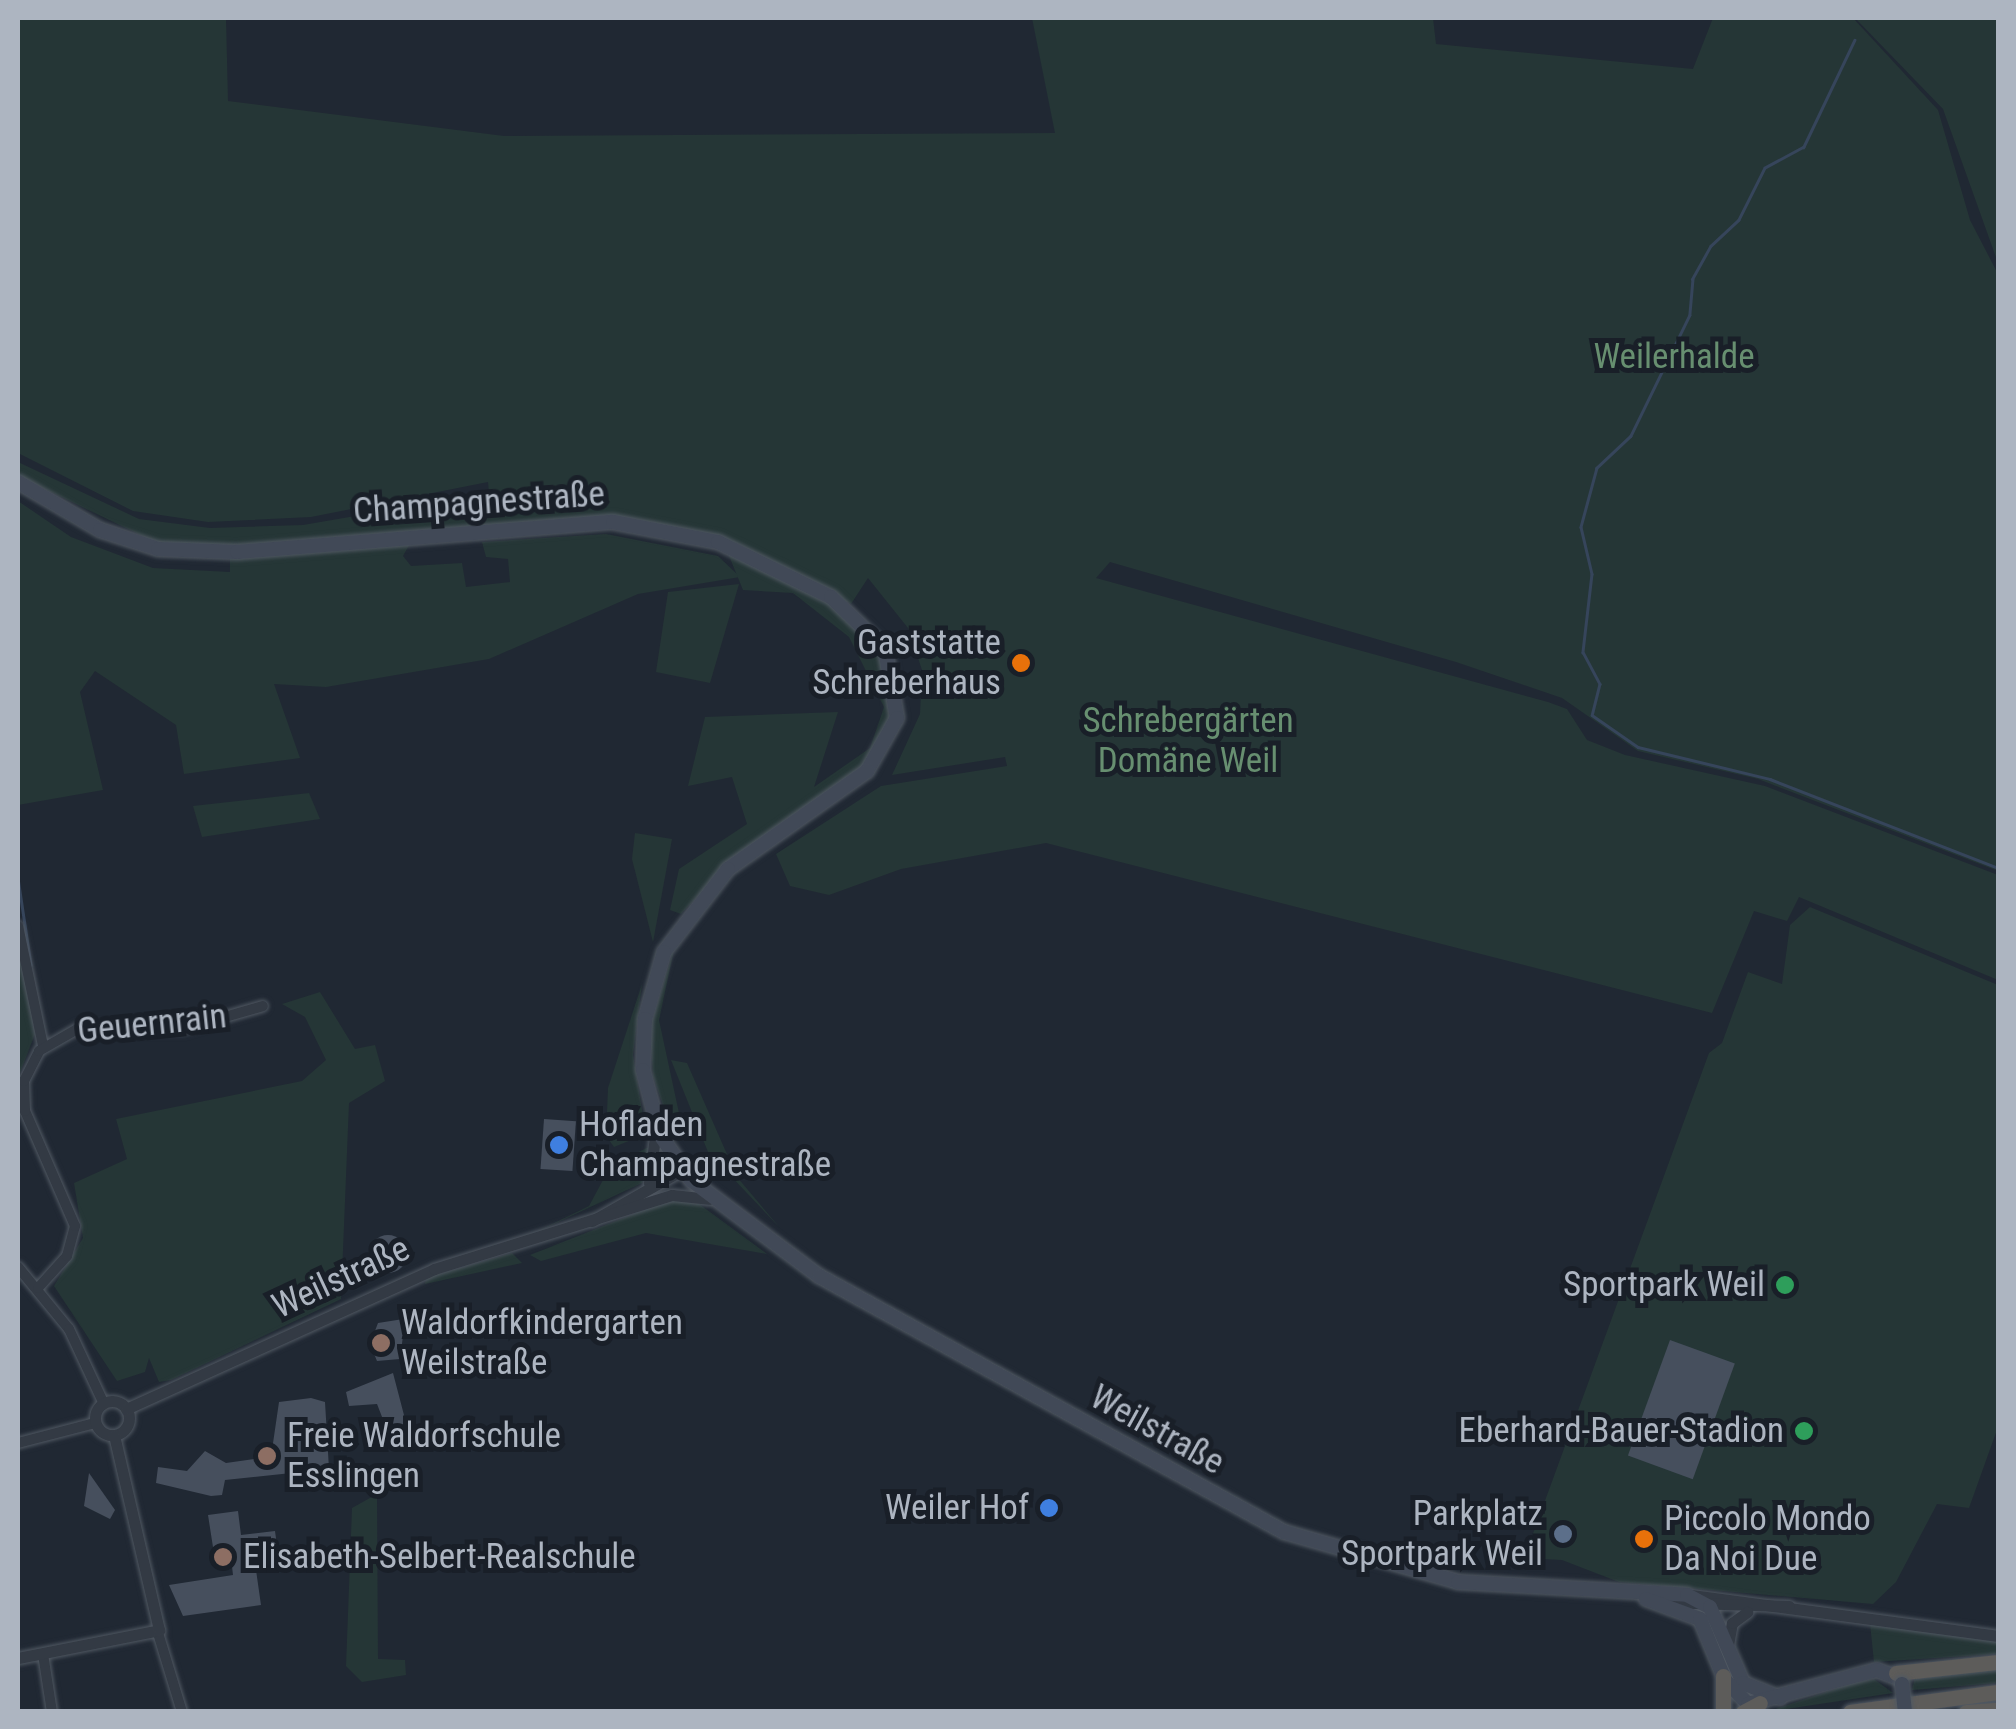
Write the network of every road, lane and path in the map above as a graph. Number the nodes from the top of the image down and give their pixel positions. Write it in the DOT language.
graph roads {
  1 [pos="18,482"];
  2 [pos="18,926"];
  3 [pos="262,1006"];
  4 [pos="43,1046"];
  5 [pos="664,1154"];
  6 [pos="682,1170"];
  7 [pos="646,1186"];
  8 [pos="656,1200"];
  9 [pos="710,1200"];
  10 [pos="588,1224"];
  11 [pos="18,1267"];
  12 [pos="38,1288"];
  13 [pos="103,1402"];
  14 [pos="126,1408"];
  15 [pos="95,1422"];
  16 [pos="114,1435"];
  17 [pos="18,1443"];
  18 [pos="1619,1594"];
  19 [pos="1687,1594"];
  20 [pos="1732,1598"];
  21 [pos="1661,1602"];
  22 [pos="1793,1605"];
  23 [pos="1710,1607"];
  24 [pos="1750,1610"];
  25 [pos="1706,1627"];
  26 [pos="158,1633"];
  27 [pos="1998,1636"];
  28 [pos="1728,1649"];
  29 [pos="43,1654"];
  30 [pos="18,1658"];
  31 [pos="1998,1662"];
  32 [pos="1723,1676"];
  33 [pos="1899,1679"];
  34 [pos="1998,1692"];
  35 [pos="1780,1698"];
  36 [pos="1760,1703"];
  37 [pos="1998,1710"];
  38 [pos="52,1712"];
  39 [pos="182,1712"];
  40 [pos="1723,1712"];
  41 [pos="1743,1712"];
  42 [pos="1850,1712"];
  43 [pos="1905,1712"];
  44 [pos="1966,1712"];
  1 -- 5 [label="main road, Champagnestraße"];
  2 -- 4 [label="street, Geuernrain"];
  3 -- 4 [label="street, Geuernrain"];
  4 -- 12 [label="street, Geuernrain"];
  5 -- 6 [label="main road, Champagnestraße"];
  5 -- 7 [label="street"];
  6 -- 7 [label="street, Weilstraße"];
  6 -- 8 [label="street"];
  6 -- 9 [label="main road, Weilstraße"];
  7 -- 10 [label="street, Weilstraße"];
  8 -- 9 [label="street, Weilstraße"];
  8 -- 10 [label="street, Weilstraße"];
  9 -- 18 [label="main road, Weilstraße"];
  10 -- 14 [label="street, Weilstraße"];
  11 -- 12 [label="street"];
  12 -- 13 [label="street"];
  13 -- 14 [label="street"];
  13 -- 15 [label="street"];
  14 -- 16 [label="street"];
  15 -- 16 [label="street"];
  15 -- 17 [label="street"];
  16 -- 26 [label="street"];
  18 -- 19 [label="main road, Weilstraße"];
  18 -- 21 [label="main road, Weilstraße"];
  19 -- 20 [label="street, Weilstraße"];
  19 -- 23 [label="main road"];
  20 -- 22 [label="street, Weilstraße"];
  20 -- 23 [label="street"];
  21 -- 23 [label="street, Weilstraße"];
  21 -- 25 [label="main road"];
  22 -- 24 [label="street, Weilstraße"];
  22 -- 27 [label="street, Weilstraße"];
  23 -- 24 [label="street, Weilstraße"];
  23 -- 25 [label="street"];
  23 -- 28 [label="main road"];
  24 -- 28 [label="street"];
  25 -- 32 [label="main road"];
  26 -- 29 [label="street"];
  26 -- 39 [label="street"];
  28 -- 35 [label="main road"];
  29 -- 30 [label="street"];
  29 -- 38 [label="street"];
  31 -- 33 [label="highway"];
  32 -- 36 [label="main road"];
  32 -- 40 [label="highway"];
  33 -- 35 [label="main road"];
  33 -- 43 [label="main road, bridge"];
  34 -- 42 [label="highway"];
  35 -- 36 [label="main road"];
  36 -- 41 [label="highway"];
  37 -- 44 [label="highway"];
}
